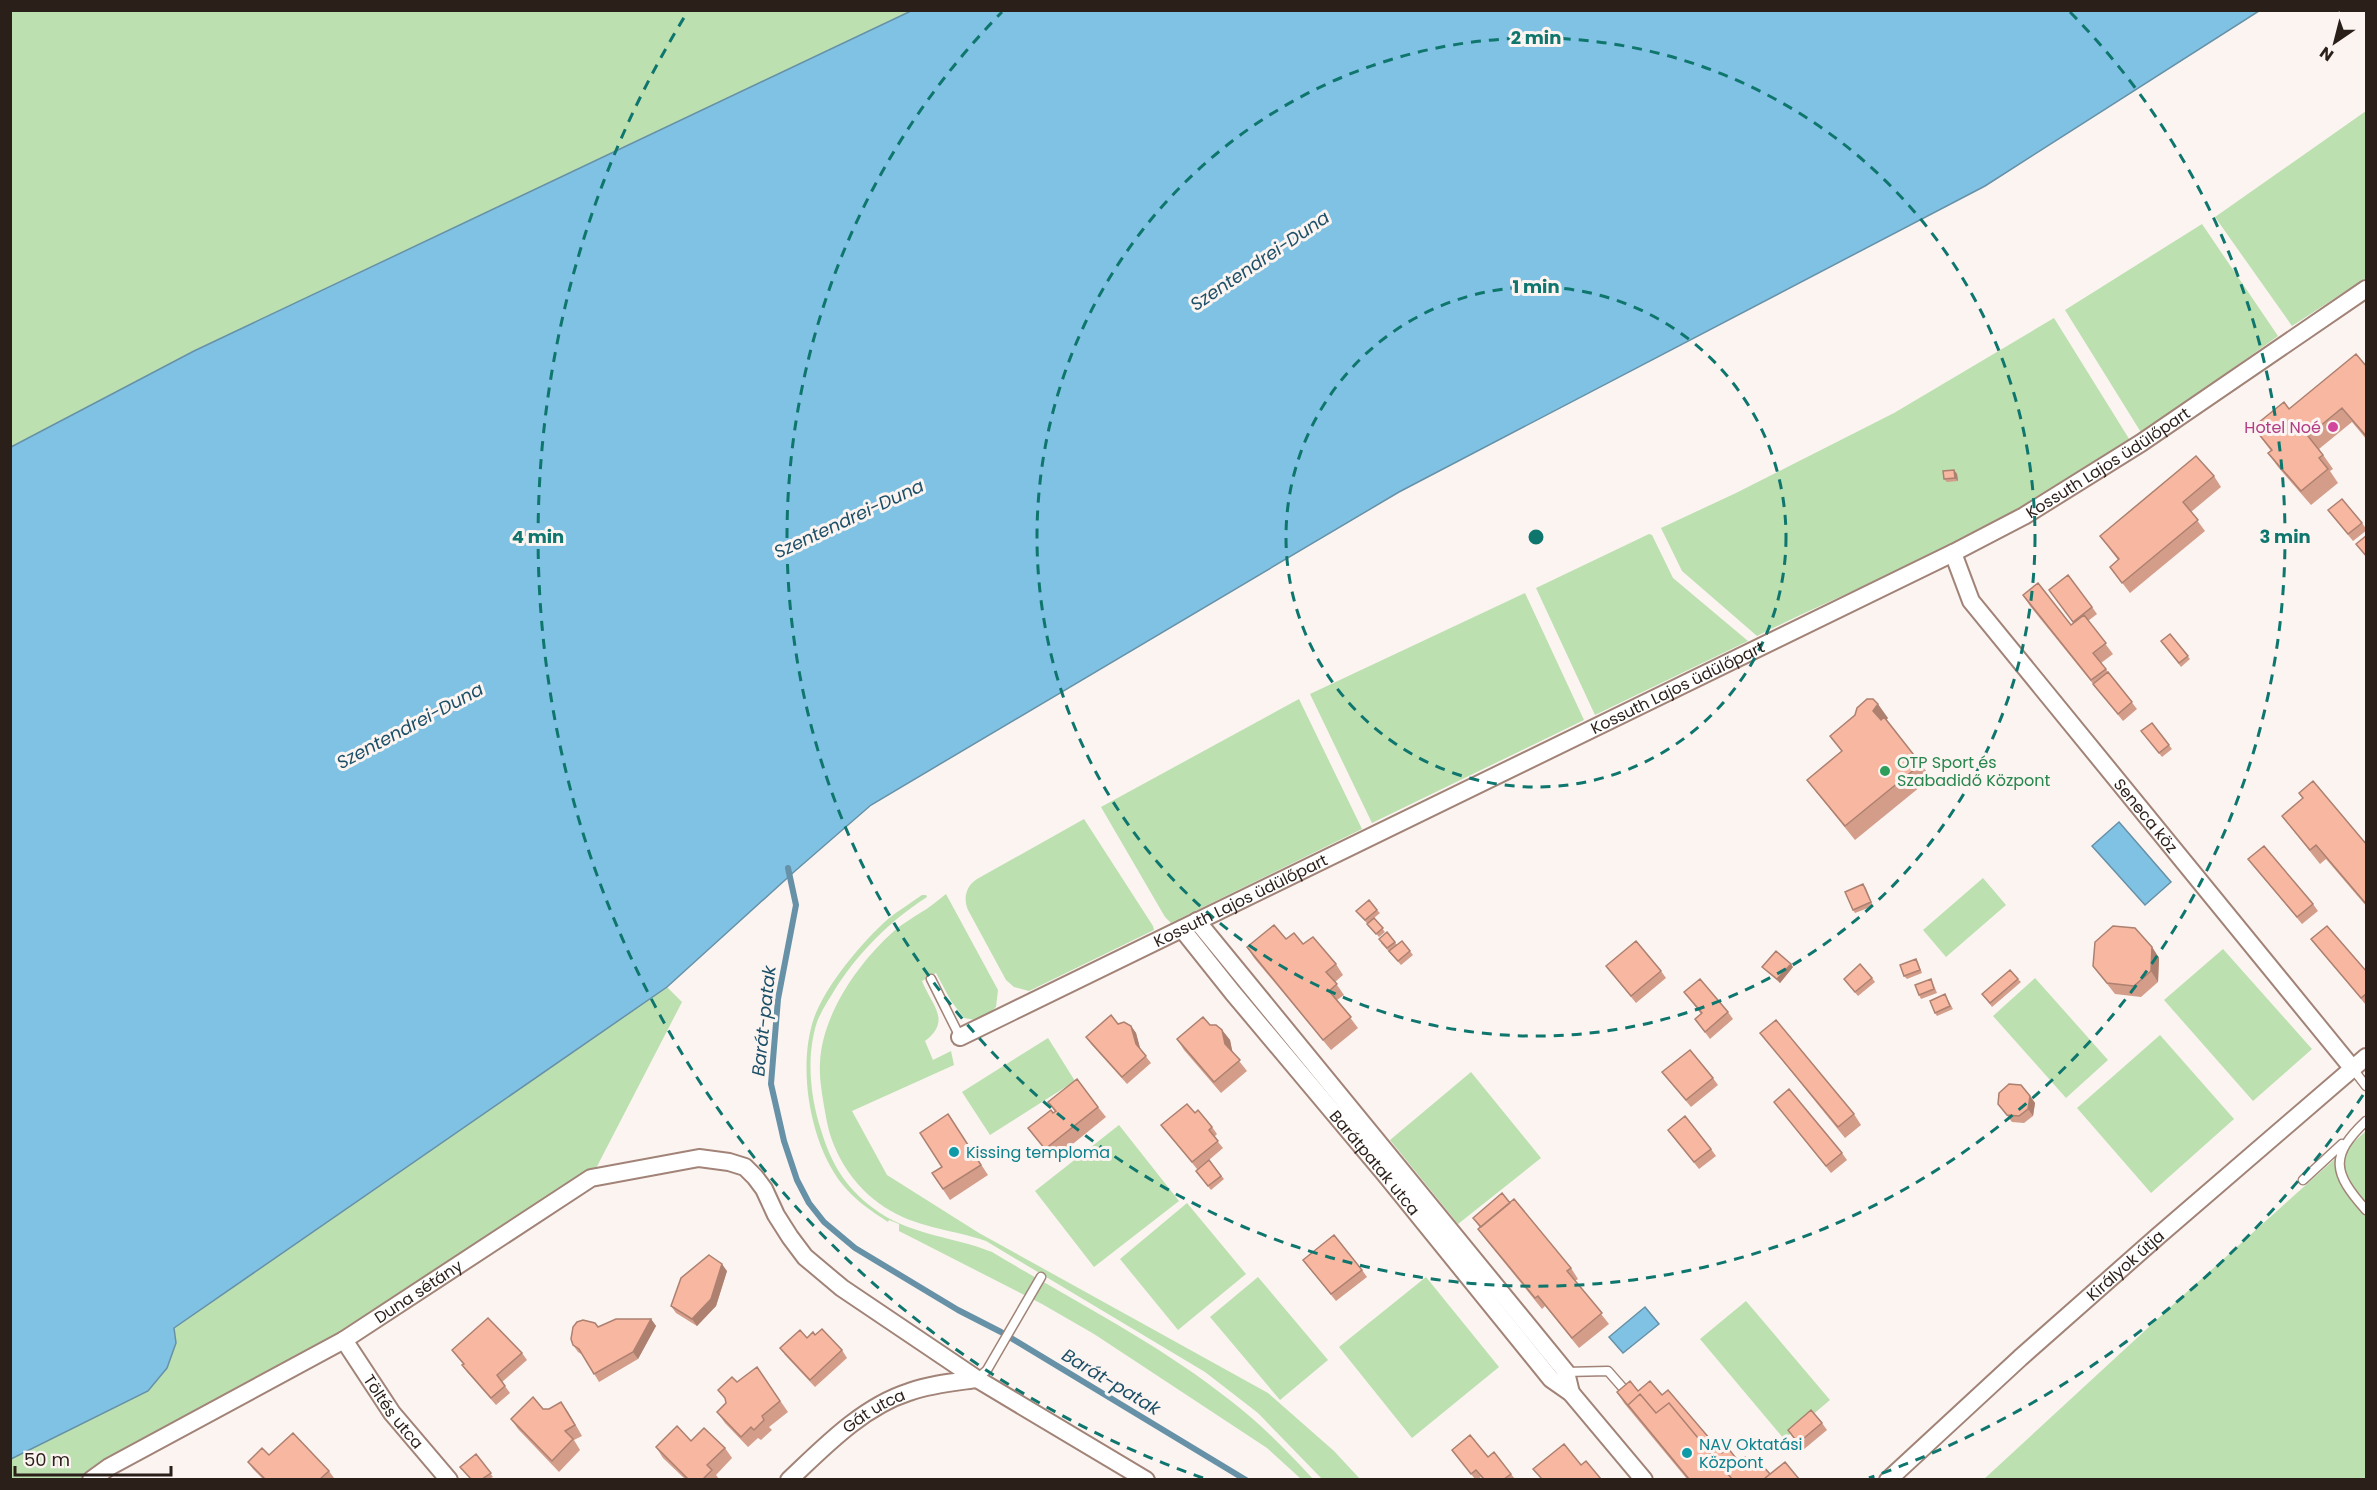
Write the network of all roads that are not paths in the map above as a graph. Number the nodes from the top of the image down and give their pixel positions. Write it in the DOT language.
graph roads {
  1 [pos="2367,289"];
  2 [pos="1953,553"];
  3 [pos="1189,925"];
  4 [pos="931,979"];
  5 [pos="1261,998"];
  6 [pos="1246,1008"];
  7 [pos="1289,1032"];
  8 [pos="960,1037"];
  9 [pos="1275,1043"];
  10 [pos="2367,1057"];
  11 [pos="2353,1069"];
  12 [pos="2367,1086"];
  13 [pos="2367,1121"];
  14 [pos="2348,1138"];
  15 [pos="2303,1180"];
  16 [pos="2367,1210"];
  17 [pos="1041,1277"];
  18 [pos="344,1340"];
  19 [pos="1566,1372"];
  20 [pos="977,1379"];
  21 [pos="1571,1393"];
  22 [pos="1630,1395"];
  23 [pos="114,1473"];
  24 [pos="91,1479"];
  25 [pos="449,1479"];
  26 [pos="789,1479"];
  27 [pos="1146,1479"];
  28 [pos="1644,1479"];
  29 [pos="1888,1479"];
  1 -- 2 [label="street, Kossuth Lajos üdülőpart"];
  2 -- 3 [label="street, Kossuth Lajos üdülőpart"];
  2 -- 11 [label="street, Seneca köz"];
  3 -- 5 [label="street, Barátpatak utca"];
  3 -- 6 [label="street, Barátpatak utca"];
  3 -- 8 [label="street, Kossuth Lajos üdülőpart"];
  4 -- 8 [label="lane"];
  5 -- 6 [label="lane"];
  5 -- 7 [label="street, Barátpatak utca"];
  6 -- 9 [label="street, Barátpatak utca"];
  7 -- 9 [label="lane"];
  7 -- 19 [label="street, Barátpatak utca"];
  9 -- 21 [label="street, Barátpatak utca"];
  10 -- 11 [label="street, Királyok útja"];
  11 -- 12 [label="lane"];
  11 -- 29 [label="street, Királyok útja"];
  13 -- 14 [label="lane"];
  14 -- 15 [label="lane"];
  14 -- 16 [label="lane"];
  17 -- 20 [label="lane"];
  18 -- 20 [label="street, Duna sétány"];
  18 -- 23 [label="street, Duna sétány"];
  18 -- 25 [label="street, Töltés utca"];
  19 -- 21 [label="street, Barátpatak utca"];
  19 -- 22 [label="lane"];
  20 -- 26 [label="street, Gát utca"];
  20 -- 27 [label="street"];
  21 -- 28 [label="street, Barátpatak utca"];
  23 -- 24 [label="street, Duna sétány"];
}
